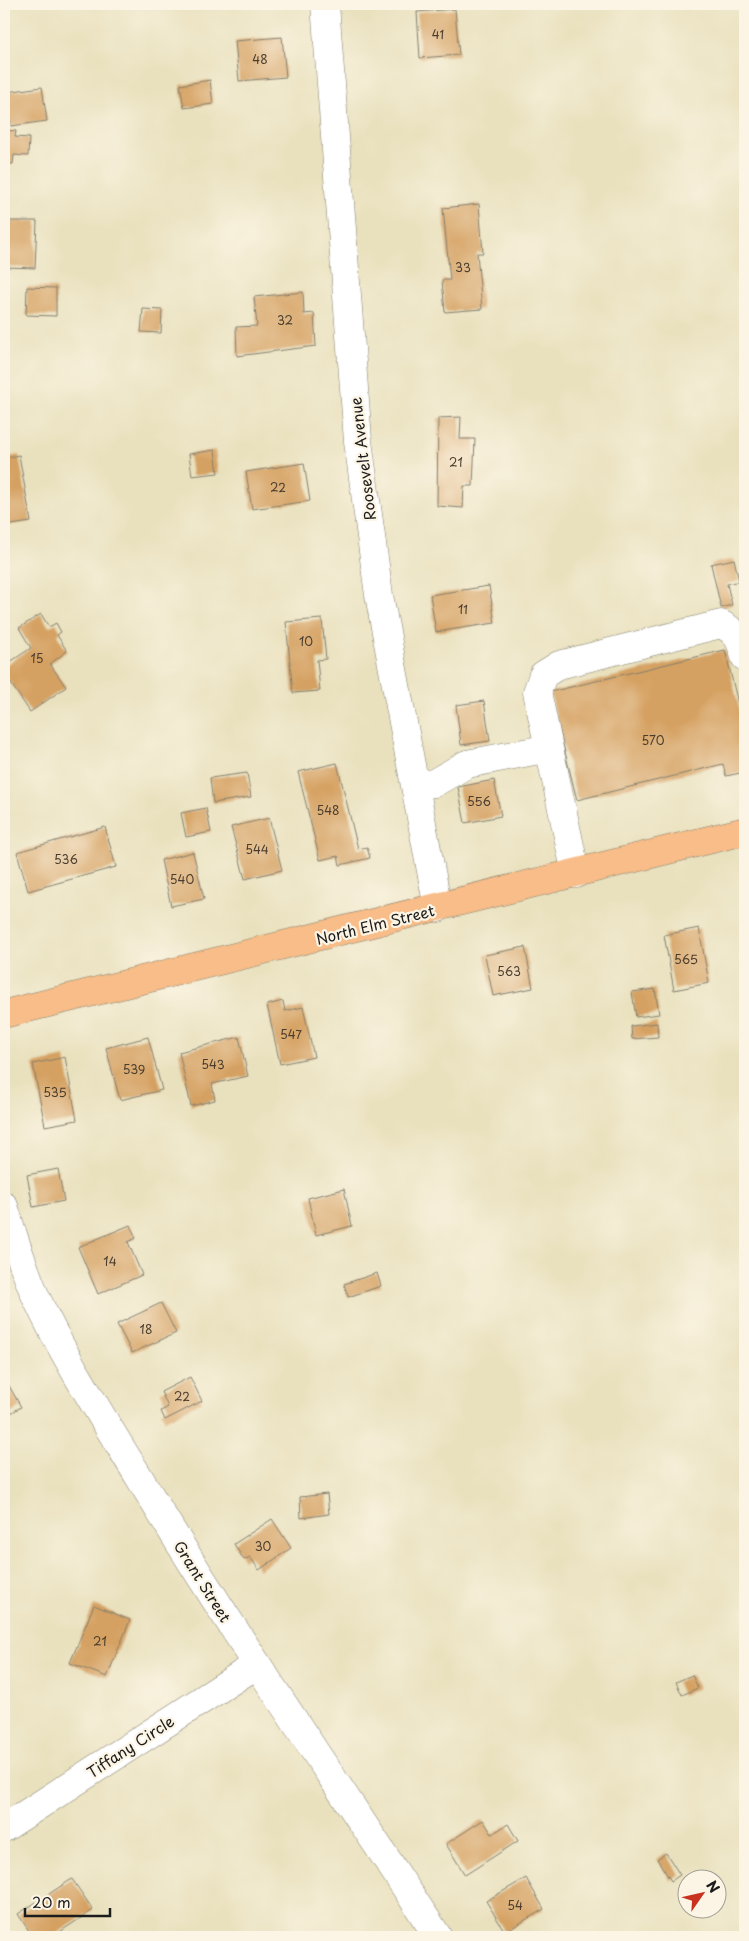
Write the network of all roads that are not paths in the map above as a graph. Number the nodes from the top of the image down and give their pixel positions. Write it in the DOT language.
graph roads {
  1 [pos="325,4"];
  2 [pos="745,657"];
  3 [pos="549,748"];
  4 [pos="415,785"];
  5 [pos="745,831"];
  6 [pos="576,874"];
  7 [pos="438,908"];
  8 [pos="4,1014"];
  9 [pos="4,1206"];
  10 [pos="256,1665"];
  11 [pos="4,1828"];
  12 [pos="438,1937"];
  1 -- 4 [label="street, Roosevelt Avenue"];
  2 -- 3 [label="street"];
  3 -- 4 [label="street"];
  3 -- 6 [label="street"];
  4 -- 7 [label="street, Roosevelt Avenue"];
  5 -- 6 [label="main road, North Elm Street"];
  6 -- 7 [label="main road, North Elm Street"];
  7 -- 8 [label="main road, North Elm Street"];
  9 -- 10 [label="street, Grant Street"];
  10 -- 11 [label="street, Tiffany Circle"];
  10 -- 12 [label="street, Grant Street"];
}
